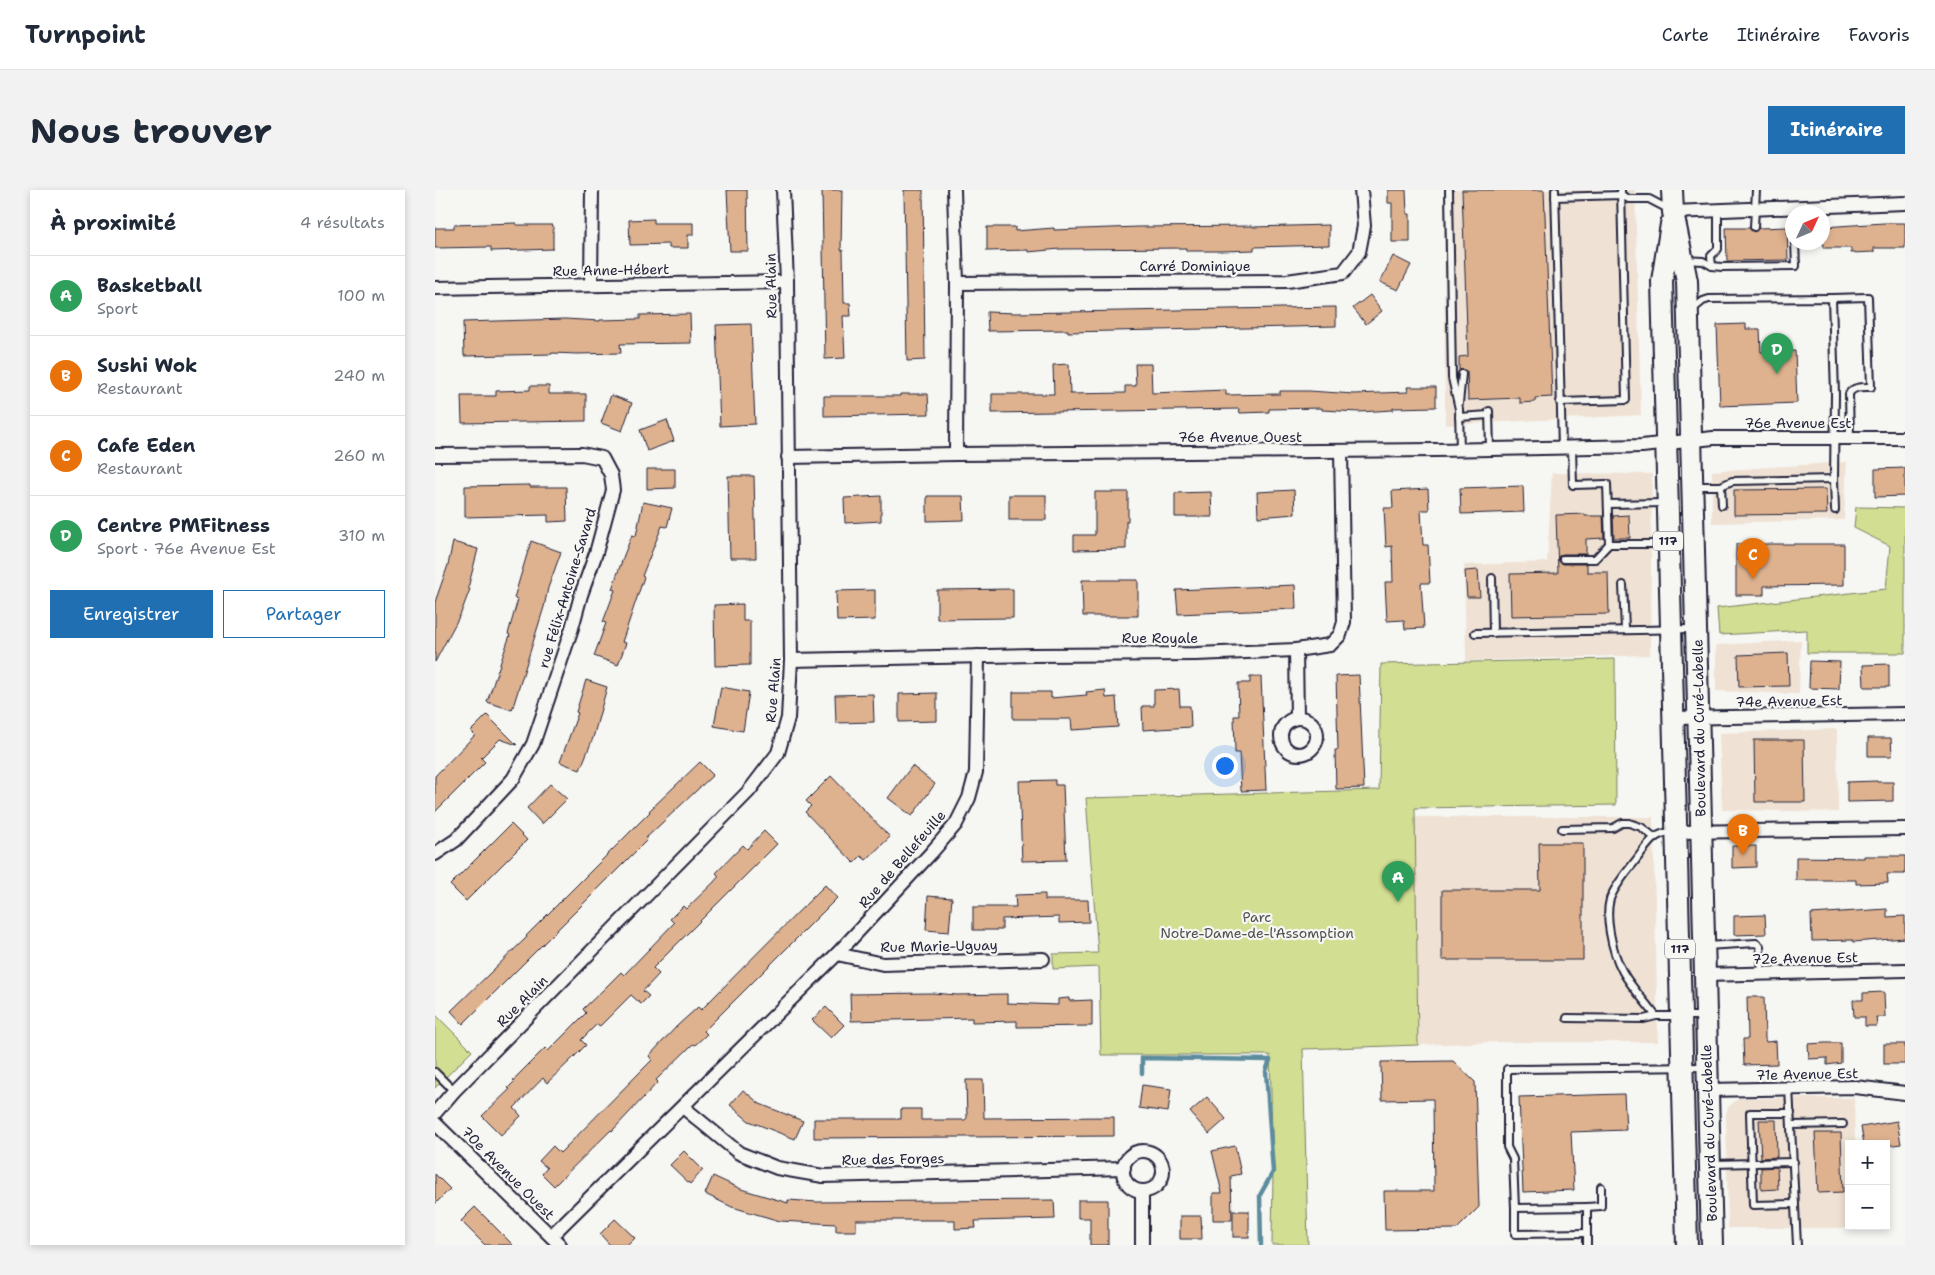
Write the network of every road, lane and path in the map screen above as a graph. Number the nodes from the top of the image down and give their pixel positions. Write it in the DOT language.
graph roads {
  1 [pos="592,190"];
  2 [pos="783,190"];
  3 [pos="954,190"];
  4 [pos="1361,190"];
  5 [pos="1449,190"];
  6 [pos="1555,190"];
  7 [pos="1672,190"];
  8 [pos="1756,190"];
  9 [pos="1621,192"];
  10 [pos="1555,198"];
  11 [pos="1905,204"];
  12 [pos="1830,208"];
  13 [pos="1754,209"];
  14 [pos="1718,210"];
  15 [pos="1785,210"];
  16 [pos="1673,212"];
  17 [pos="1754,227"];
  18 [pos="1795,250"];
  19 [pos="1674,260"];
  20 [pos="1712,266"];
  21 [pos="787,282"];
  22 [pos="957,283"];
  23 [pos="591,285"];
  24 [pos="435,288"];
  25 [pos="1832,298"];
  26 [pos="1694,308"];
  27 [pos="1462,374"];
  28 [pos="1560,402"];
  29 [pos="1459,409"];
  30 [pos="1459,417"];
  31 [pos="1833,438"];
  32 [pos="1850,438"];
  33 [pos="1905,438"];
  34 [pos="1692,440"];
  35 [pos="1666,443"];
  36 [pos="1567,448"];
  37 [pos="1489,449"];
  38 [pos="1460,450"];
  39 [pos="1341,452"];
  40 [pos="956,454"];
  41 [pos="435,455"];
  42 [pos="788,457"];
  43 [pos="1834,479"];
  44 [pos="1693,486"];
  45 [pos="1721,486"];
  46 [pos="1667,503"];
  47 [pos="1607,504"];
  48 [pos="1722,504"];
  49 [pos="1835,510"];
  50 [pos="1609,544"];
  51 [pos="1668,544"];
  52 [pos="1563,560"];
  53 [pos="1493,578"];
  54 [pos="1623,585"];
  55 [pos="1671,629"];
  56 [pos="1697,629"];
  57 [pos="1625,630"];
  58 [pos="1475,633"];
  59 [pos="1493,633"];
  60 [pos="1296,650"];
  61 [pos="978,656"];
  62 [pos="791,660"];
  63 [pos="1905,714"];
  64 [pos="1297,718"];
  65 [pos="1673,718"];
  66 [pos="1699,718"];
  67 [pos="1562,829"];
  68 [pos="1905,829"];
  69 [pos="1702,831"];
  70 [pos="1677,832"];
  71 [pos="1654,838"];
  72 [pos="435,854"];
  73 [pos="1705,947"];
  74 [pos="837,954"];
  75 [pos="1043,959"];
  76 [pos="1905,970"];
  77 [pos="1762,974"];
  78 [pos="1705,975"];
  79 [pos="1656,1016"];
  80 [pos="1681,1016"];
  81 [pos="1706,1016"];
  82 [pos="1567,1018"];
  83 [pos="1683,1067"];
  84 [pos="1708,1067"];
  85 [pos="435,1072"];
  86 [pos="1789,1088"];
  87 [pos="1708,1090"];
  88 [pos="454,1091"];
  89 [pos="1905,1093"];
  90 [pos="683,1107"];
  91 [pos="435,1113"];
  92 [pos="1791,1113"];
  93 [pos="435,1123"];
  94 [pos="1843,1124"];
  95 [pos="1792,1125"];
  96 [pos="1752,1162"];
  97 [pos="1794,1162"];
  98 [pos="1711,1164"];
  99 [pos="1124,1168"];
  100 [pos="1601,1187"];
  101 [pos="1142,1191"];
  102 [pos="1795,1204"];
  103 [pos="1587,1207"];
  104 [pos="1515,1208"];
  105 [pos="1587,1233"];
  106 [pos="555,1241"];
  107 [pos="1142,1245"];
  108 [pos="1587,1245"];
  109 [pos="1687,1245"];
  110 [pos="1713,1245"];
  111 [pos="1797,1245"];
  1 -- 23 [label="street"];
  2 -- 21 [label="street, Rue Alain"];
  3 -- 22 [label="street"];
  4 -- 22 [label="street, Carré Dominique"];
  5 -- 29 [label="lane"];
  6 -- 10 [label="lane"];
  7 -- 16 [label="main road, Boulevard du Curé-Labelle / 117"];
  8 -- 13 [label="lane"];
  9 -- 10 [label="lane"];
  9 -- 16 [label="lane"];
  9 -- 28 [label="lane"];
  10 -- 28 [label="lane"];
  11 -- 12 [label="street"];
  13 -- 14 [label="street"];
  13 -- 15 [label="street"];
  13 -- 17 [label="lane"];
  14 -- 16 [label="street"];
  14 -- 20 [label="lane"];
  16 -- 19 [label="main road, Boulevard du Curé-Labelle / 117"];
  18 -- 20 [label="lane"];
  19 -- 20 [label="lane"];
  19 -- 26 [label="main road, Boulevard du Curé-Labelle / 117"];
  19 -- 35 [label="main road, Boulevard du Curé-Labelle / 117"];
  21 -- 23 [label="street, Rue Anne-Hébert"];
  21 -- 42 [label="street, Rue Alain"];
  22 -- 40 [label="street"];
  23 -- 24 [label="street, Rue Anne-Hébert"];
  25 -- 26 [label="lane"];
  25 -- 31 [label="lane"];
  25 -- 32 [label="lane"];
  26 -- 34 [label="main road, Boulevard du Curé-Labelle / 117"];
  27 -- 29 [label="lane"];
  28 -- 36 [label="lane"];
  29 -- 30 [label="lane"];
  30 -- 37 [label="lane"];
  30 -- 38 [label="lane"];
  31 -- 32 [label="street, 76e Avenue Est"];
  31 -- 34 [label="street, 76e Avenue Est"];
  31 -- 43 [label="lane"];
  32 -- 33 [label="street, 76e Avenue Est"];
  34 -- 35 [label="street, 76e Avenue Ouest"];
  34 -- 44 [label="main road, Boulevard du Curé-Labelle / 117"];
  35 -- 36 [label="street, 76e Avenue Ouest"];
  35 -- 46 [label="main road, Boulevard du Curé-Labelle / 117"];
  36 -- 37 [label="street, 76e Avenue Ouest"];
  36 -- 47 [label="lane"];
  37 -- 38 [label="street, 76e Avenue Ouest"];
  38 -- 39 [label="street, 76e Avenue Ouest"];
  39 -- 40 [label="street, 76e Avenue Ouest"];
  39 -- 60 [label="street, Rue Royale"];
  40 -- 42 [label="street, 76e Avenue Ouest"];
  41 -- 72 [label="street, rue Félix-Antoine-Savard"];
  42 -- 62 [label="street, Rue Alain"];
  43 -- 45 [label="lane"];
  43 -- 49 [label="lane"];
  44 -- 45 [label="lane"];
  44 -- 56 [label="main road, Boulevard du Curé-Labelle / 117"];
  45 -- 48 [label="lane"];
  46 -- 47 [label="lane"];
  46 -- 51 [label="main road, Boulevard du Curé-Labelle / 117"];
  47 -- 50 [label="lane"];
  50 -- 51 [label="lane"];
  50 -- 52 [label="lane"];
  51 -- 55 [label="main road, Boulevard du Curé-Labelle / 117"];
  53 -- 59 [label="lane"];
  54 -- 57 [label="lane"];
  55 -- 56 [label="lane"];
  55 -- 57 [label="lane"];
  55 -- 65 [label="main road, Boulevard du Curé-Labelle / 117"];
  56 -- 66 [label="main road, Boulevard du Curé-Labelle / 117"];
  57 -- 59 [label="lane"];
  58 -- 59 [label="lane"];
  60 -- 61 [label="street, Rue Royale"];
  60 -- 64 [label="street"];
  61 -- 62 [label="street, Rue Royale"];
  61 -- 74 [label="street, Rue de Bellefeuille"];
  62 -- 88 [label="street, Rue Alain"];
  63 -- 66 [label="street, 74e Avenue Est"];
  65 -- 66 [label="street, 74e Avenue Est"];
  65 -- 70 [label="main road, Boulevard du Curé-Labelle / 117"];
  66 -- 69 [label="main road, Boulevard du Curé-Labelle / 117"];
  67 -- 71 [label="lane"];
  68 -- 69 [label="street"];
  69 -- 70 [label="street"];
  69 -- 73 [label="main road, Boulevard du Curé-Labelle / 117"];
  70 -- 71 [label="lane"];
  70 -- 80 [label="main road, Boulevard du Curé-Labelle / 117"];
  71 -- 79 [label="lane"];
  73 -- 77 [label="lane"];
  73 -- 78 [label="main road, Boulevard du Curé-Labelle / 117"];
  74 -- 75 [label="street, Rue Marie-Uguay"];
  74 -- 90 [label="street, Rue de Bellefeuille"];
  76 -- 77 [label="street, 72e Avenue Est"];
  77 -- 78 [label="street, 72e Avenue Est"];
  78 -- 81 [label="main road, Boulevard du Curé-Labelle / 117"];
  79 -- 80 [label="lane"];
  79 -- 82 [label="lane"];
  80 -- 81 [label="lane"];
  80 -- 83 [label="main road, Boulevard du Curé-Labelle / 117"];
  81 -- 84 [label="main road, Boulevard du Curé-Labelle / 117"];
  83 -- 84 [label="lane"];
  83 -- 104 [label="lane"];
  83 -- 109 [label="main road, Boulevard du Curé-Labelle / 117"];
  84 -- 87 [label="main road, Boulevard du Curé-Labelle / 117"];
  85 -- 88 [label="lane"];
  86 -- 87 [label="street, 71e Avenue Est"];
  86 -- 89 [label="street, 71e Avenue Est"];
  86 -- 92 [label="lane"];
  87 -- 98 [label="main road, Boulevard du Curé-Labelle / 117"];
  88 -- 91 [label="street, Rue Alain"];
  90 -- 99 [label="street, Rue des Forges"];
  90 -- 106 [label="street, Rue de Bellefeuille"];
  92 -- 95 [label="lane"];
  92 -- 96 [label="lane"];
  93 -- 106 [label="street, 70e Avenue Ouest"];
  94 -- 95 [label="lane"];
  95 -- 97 [label="lane"];
  96 -- 97 [label="lane"];
  96 -- 98 [label="lane"];
  96 -- 102 [label="lane"];
  97 -- 102 [label="lane"];
  98 -- 110 [label="main road, Boulevard du Curé-Labelle / 117"];
  99 -- 101 [label="street"];
  99 -- 101 [label="street"];
  100 -- 103 [label="lane"];
  101 -- 107 [label="street"];
  102 -- 111 [label="lane"];
  103 -- 104 [label="lane"];
  103 -- 105 [label="lane"];
  104 -- 105 [label="lane"];
  105 -- 108 [label="lane"];
}
